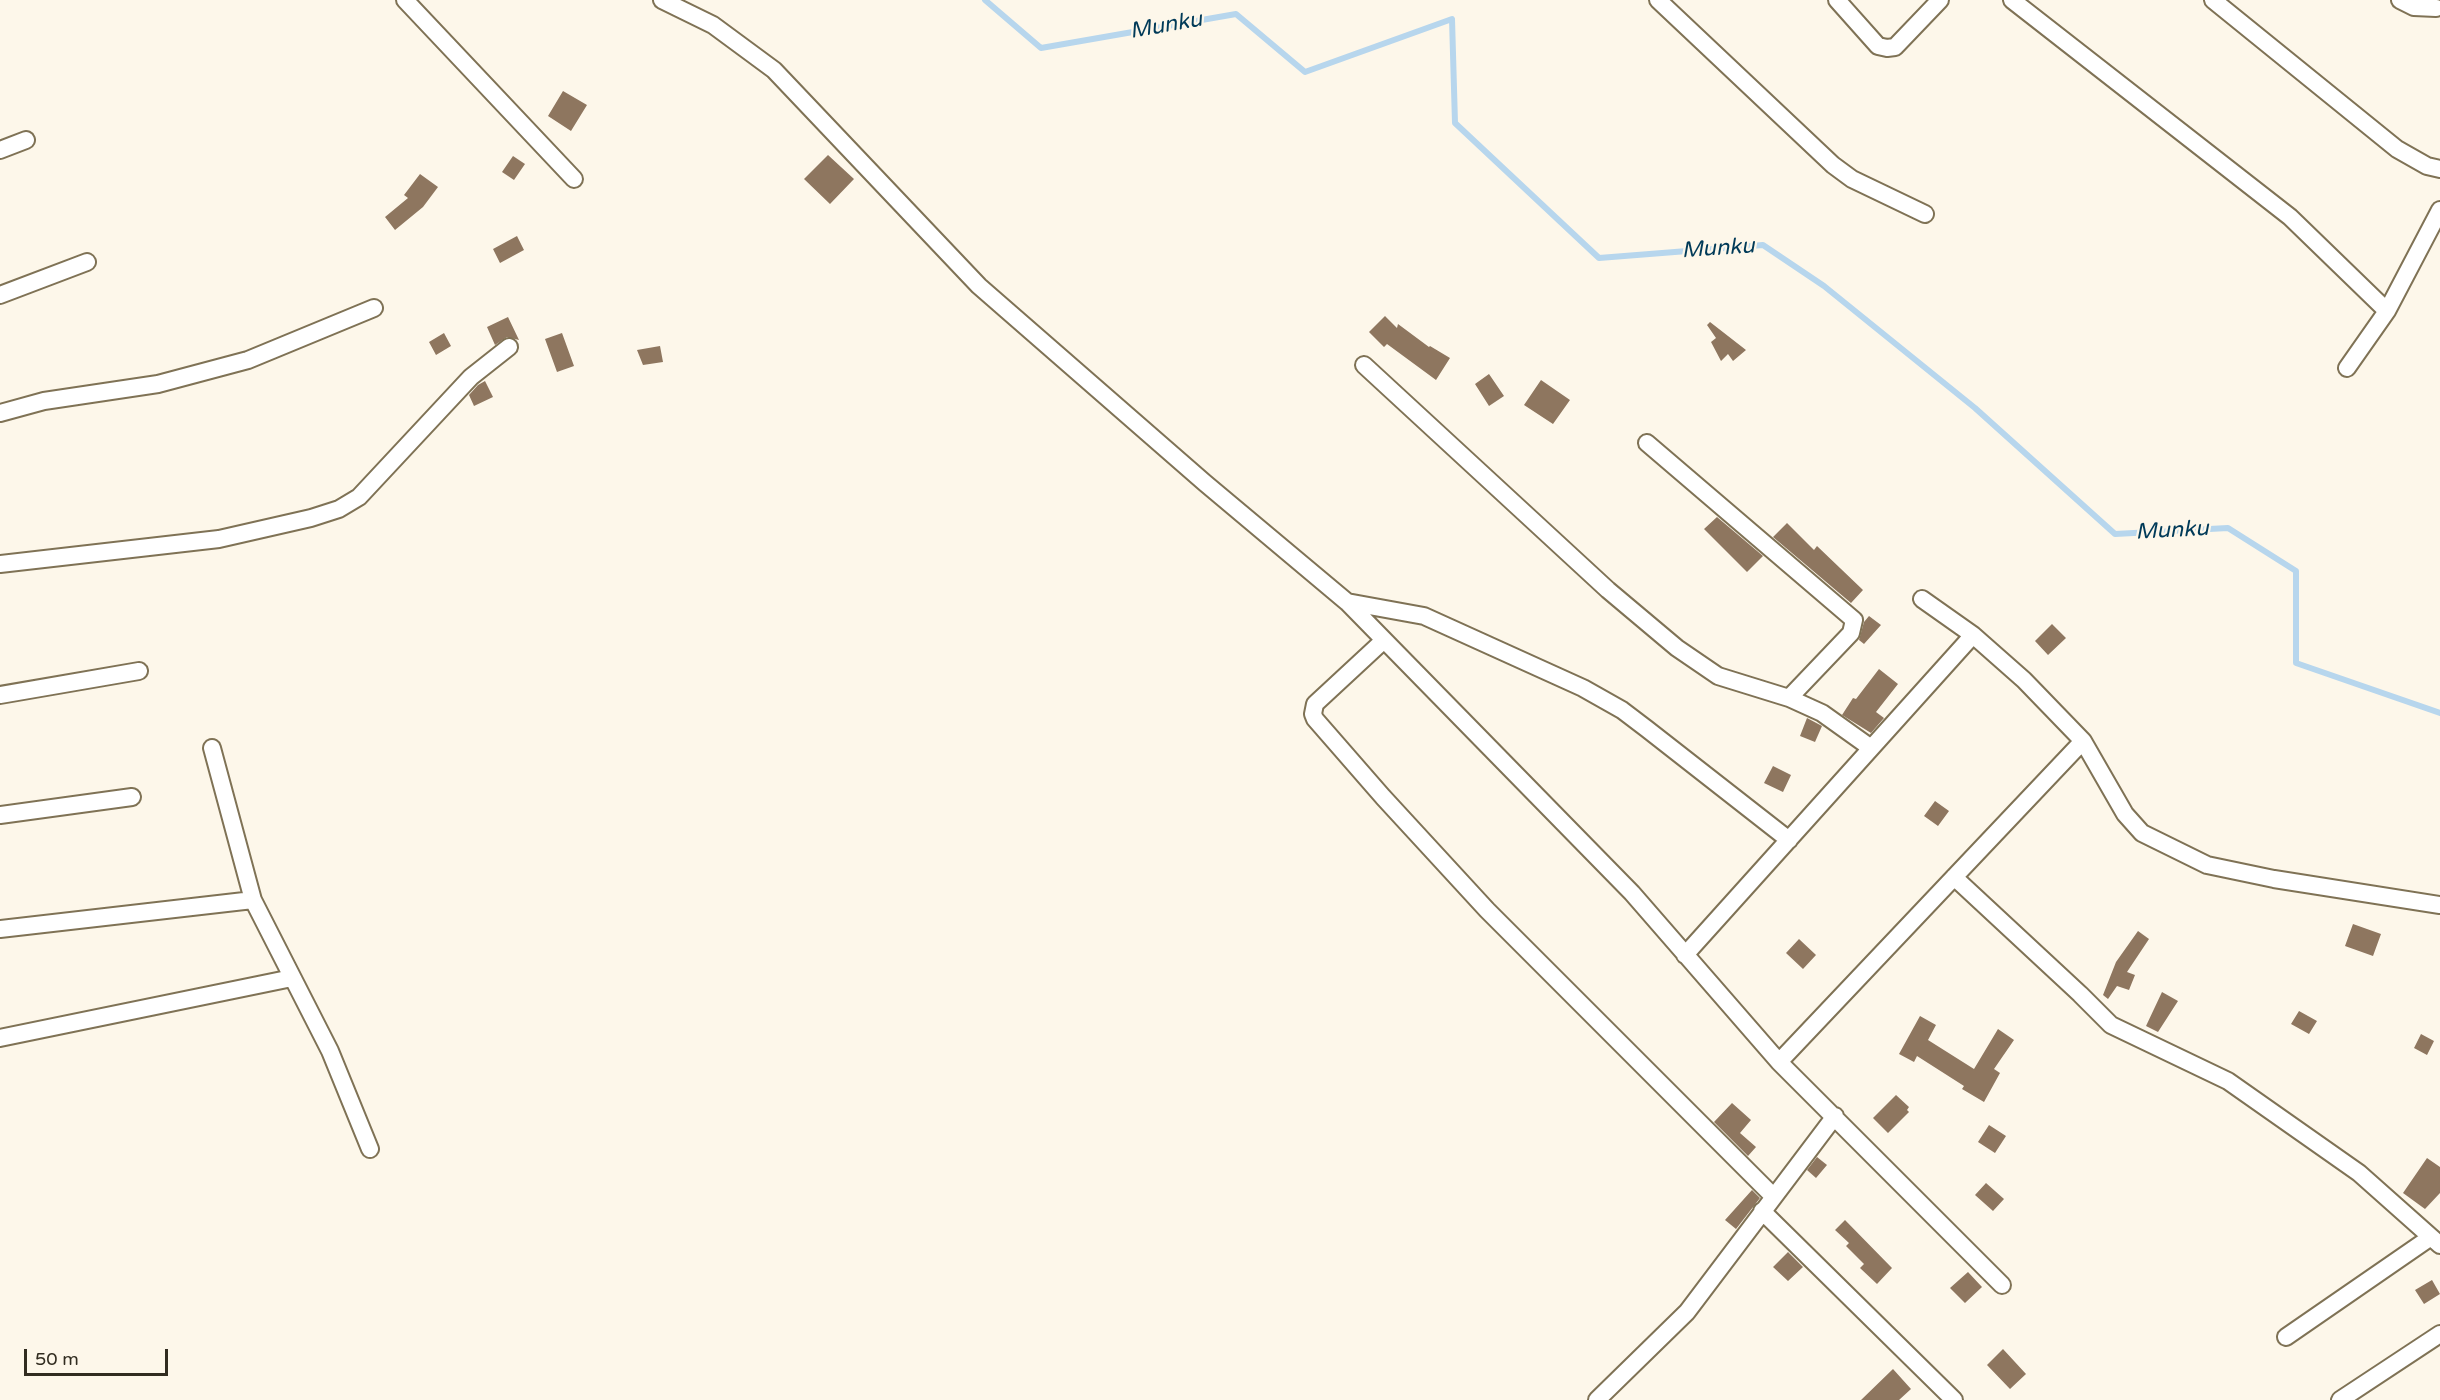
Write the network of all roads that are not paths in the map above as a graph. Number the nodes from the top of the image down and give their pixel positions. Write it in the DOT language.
graph roads {
  1 [pos="405,0"];
  2 [pos="662,0"];
  3 [pos="1658,0"];
  4 [pos="1837,0"];
  5 [pos="1940,0"];
  6 [pos="2012,0"];
  7 [pos="2213,0"];
  8 [pos="2400,0"];
  9 [pos="2436,7"];
  10 [pos="26,140"];
  11 [pos="0,150"];
  12 [pos="2440,170"];
  13 [pos="574,179"];
  14 [pos="2440,210"];
  15 [pos="1925,214"];
  16 [pos="87,262"];
  17 [pos="0,295"];
  18 [pos="374,308"];
  19 [pos="2387,311"];
  20 [pos="509,347"];
  21 [pos="1364,365"];
  22 [pos="2347,368"];
  23 [pos="0,413"];
  24 [pos="1647,443"];
  25 [pos="0,564"];
  26 [pos="1922,599"];
  27 [pos="1347,602"];
  28 [pos="1973,635"];
  29 [pos="1383,641"];
  30 [pos="140,671"];
  31 [pos="0,695"];
  32 [pos="1789,698"];
  33 [pos="2083,741"];
  34 [pos="212,748"];
  35 [pos="1871,748"];
  36 [pos="132,797"];
  37 [pos="0,815"];
  38 [pos="1789,840"];
  39 [pos="1954,877"];
  40 [pos="253,900"];
  41 [pos="2440,905"];
  42 [pos="0,929"];
  43 [pos="1685,955"];
  44 [pos="292,978"];
  45 [pos="0,1038"];
  46 [pos="1779,1062"];
  47 [pos="1834,1116"];
  48 [pos="370,1149"];
  49 [pos="1773,1196"];
  50 [pos="1762,1211"];
  51 [pos="2435,1241"];
  52 [pos="2002,1285"];
  53 [pos="2440,1334"];
  54 [pos="2286,1337"];
  55 [pos="1597,1400"];
  56 [pos="1954,1400"];
  57 [pos="2340,1400"];
  1 -- 13 [label="street"];
  2 -- 27 [label="street"];
  3 -- 15 [label="street"];
  4 -- 5 [label="street"];
  6 -- 19 [label="street"];
  7 -- 12 [label="street"];
  8 -- 9 [label="street"];
  10 -- 11 [label="street"];
  14 -- 19 [label="street"];
  16 -- 17 [label="street"];
  18 -- 23 [label="street"];
  19 -- 22 [label="street"];
  20 -- 25 [label="street"];
  21 -- 32 [label="street"];
  24 -- 32 [label="street"];
  26 -- 28 [label="street"];
  27 -- 29 [label="street"];
  27 -- 38 [label="street"];
  28 -- 33 [label="street"];
  28 -- 35 [label="street"];
  29 -- 43 [label="street"];
  29 -- 49 [label="street"];
  30 -- 31 [label="street"];
  32 -- 35 [label="street"];
  33 -- 39 [label="street"];
  33 -- 41 [label="street"];
  34 -- 40 [label="street"];
  35 -- 38 [label="street"];
  36 -- 37 [label="street"];
  38 -- 43 [label="street"];
  39 -- 46 [label="street"];
  39 -- 51 [label="street"];
  40 -- 42 [label="street"];
  40 -- 44 [label="street"];
  43 -- 46 [label="street"];
  44 -- 45 [label="street"];
  44 -- 48 [label="street"];
  46 -- 47 [label="street"];
  47 -- 49 [label="street"];
  47 -- 52 [label="street"];
  49 -- 50 [label="street"];
  50 -- 55 [label="street"];
  50 -- 56 [label="street"];
  51 -- 54 [label="street"];
  53 -- 57 [label="street"];
}
